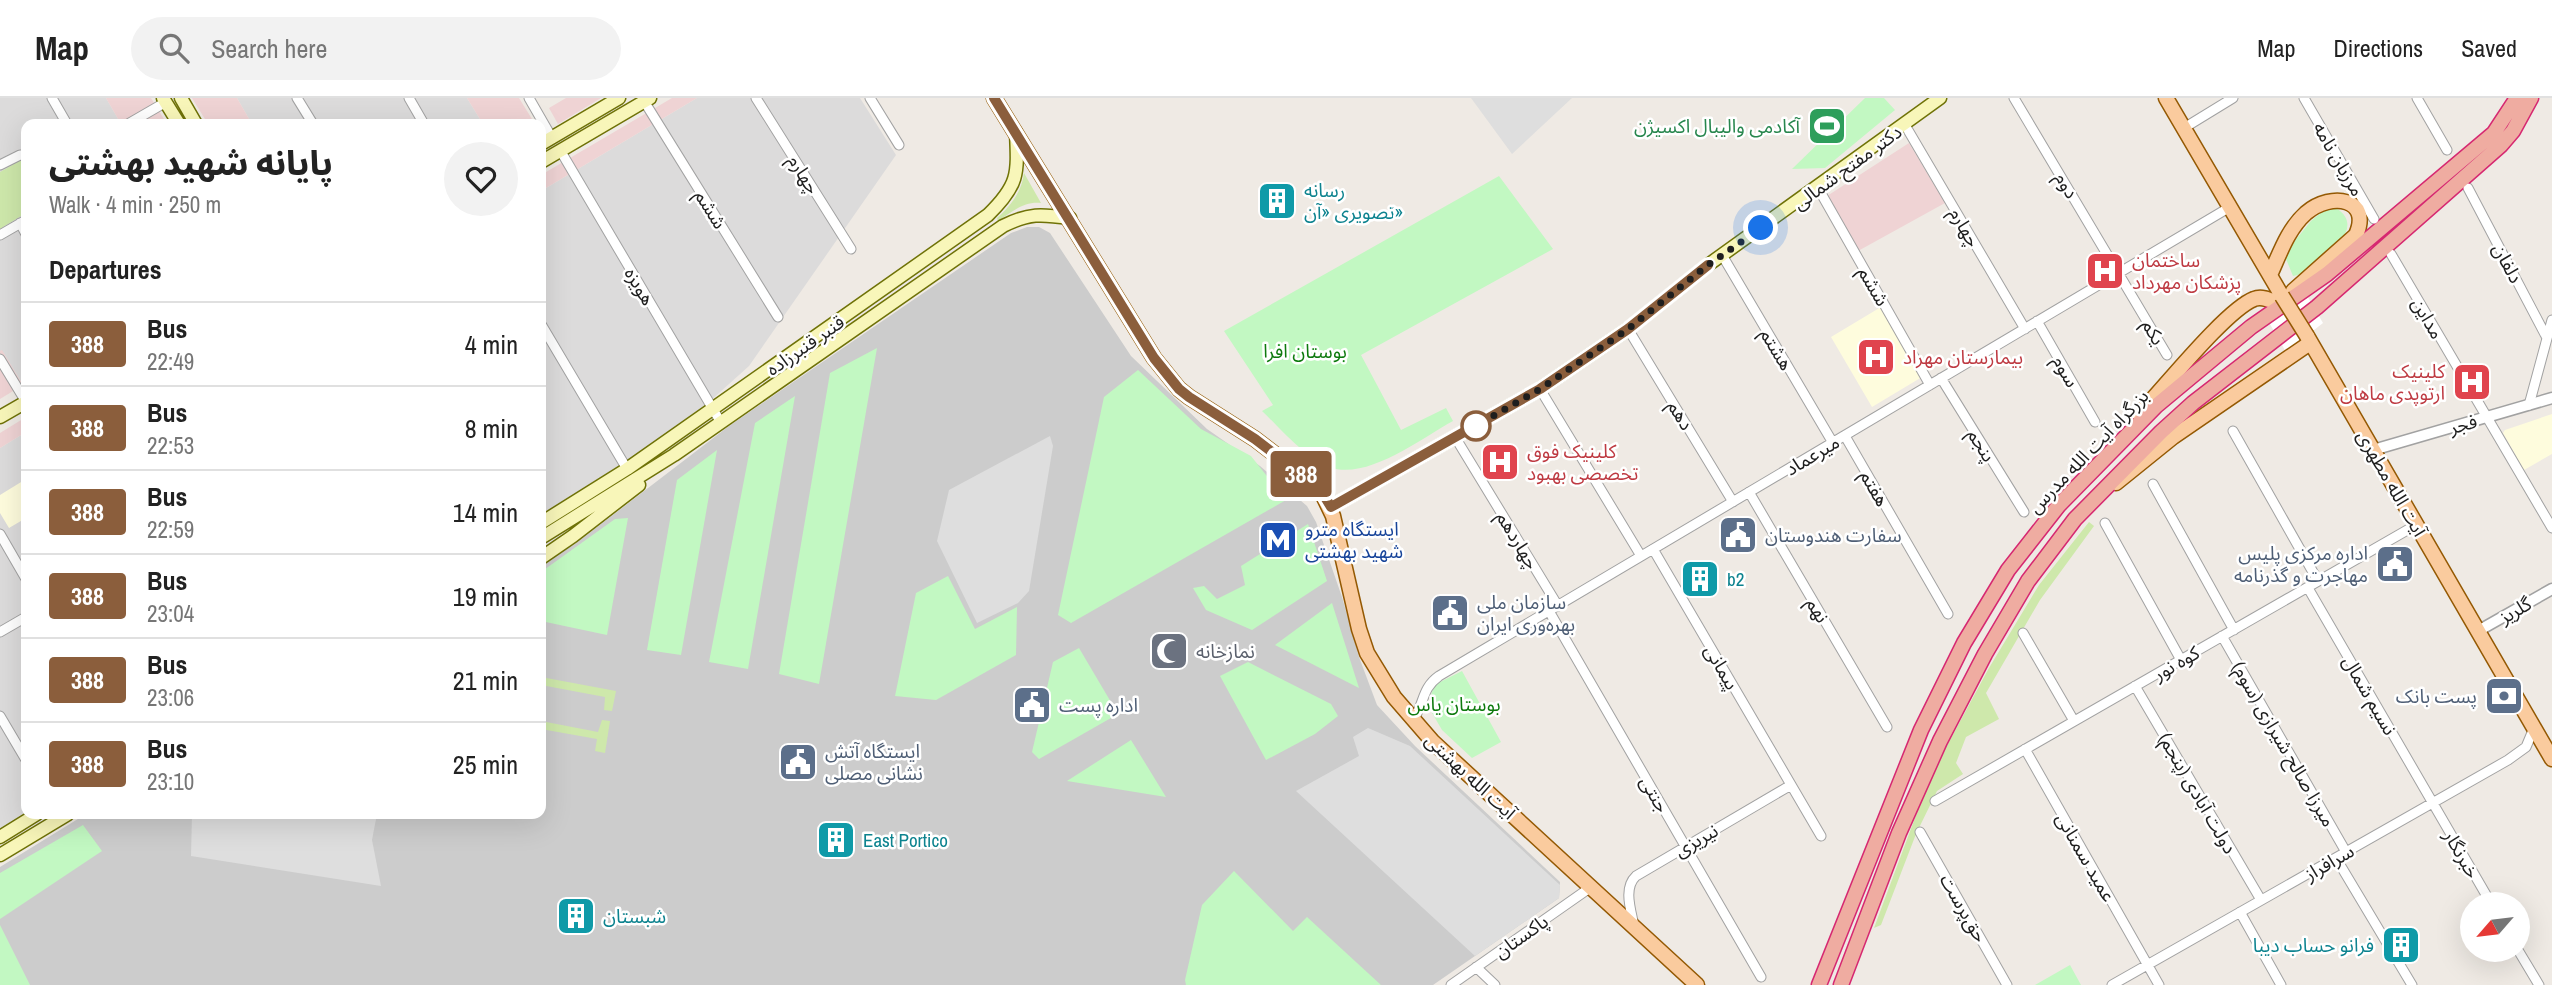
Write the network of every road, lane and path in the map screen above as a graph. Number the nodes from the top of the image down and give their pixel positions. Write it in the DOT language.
graph roads {
  1 [pos="52,98"];
  2 [pos="181,98"];
  3 [pos="297,98"];
  4 [pos="409,98"];
  5 [pos="529,98"];
  6 [pos="619,98"];
  7 [pos="756,98"];
  8 [pos="870,98"];
  9 [pos="994,98"];
  10 [pos="1940,98"];
  11 [pos="2014,98"];
  12 [pos="2166,98"];
  13 [pos="2233,98"];
  14 [pos="2304,98"];
  15 [pos="2417,98"];
  16 [pos="2517,98"];
  17 [pos="2531,98"];
  18 [pos="165,100"];
  19 [pos="647,100"];
  20 [pos="64,119"];
  21 [pos="136,119"];
  22 [pos="176,119"];
  23 [pos="193,119"];
  24 [pos="310,119"];
  25 [pos="421,119"];
  26 [pos="537,119"];
  27 [pos="1905,125"];
  28 [pos="2184,128"];
  29 [pos="1016,131"];
  30 [pos="546,141"];
  31 [pos="899,145"];
  32 [pos="560,150"];
  33 [pos="2447,150"];
  34 [pos="21,155"];
  35 [pos="546,159"];
  36 [pos="0,166"];
  37 [pos="1818,188"];
  38 [pos="2468,188"];
  39 [pos="2230,207"];
  40 [pos="1070,218"];
  41 [pos="2374,219"];
  42 [pos="21,222"];
  43 [pos="0,234"];
  44 [pos="851,249"];
  45 [pos="2391,254"];
  46 [pos="1722,256"];
  47 [pos="2119,272"];
  48 [pos="2270,275"];
  49 [pos="2278,299"];
  50 [pos="778,317"];
  51 [pos="2552,320"];
  52 [pos="2037,321"];
  53 [pos="2252,327"];
  54 [pos="1628,329"];
  55 [pos="2025,329"];
  56 [pos="546,332"];
  57 [pos="2547,338"];
  58 [pos="2308,339"];
  59 [pos="2167,355"];
  60 [pos="0,359"];
  61 [pos="1941,378"];
  62 [pos="1930,385"];
  63 [pos="1540,389"];
  64 [pos="21,394"];
  65 [pos="2552,398"];
  66 [pos="21,405"];
  67 [pos="2529,405"];
  68 [pos="717,415"];
  69 [pos="0,417"];
  70 [pos="2486,418"];
  71 [pos="2095,422"];
  72 [pos="2233,431"];
  73 [pos="1845,436"];
  74 [pos="1455,438"];
  75 [pos="1833,443"];
  76 [pos="2373,450"];
  77 [pos="674,455"];
  78 [pos="627,469"];
  79 [pos="2153,484"];
  80 [pos="1749,492"];
  81 [pos="2095,499"];
  82 [pos="1733,502"];
  83 [pos="2059,505"];
  84 [pos="1331,507"];
  85 [pos="2024,512"];
  86 [pos="546,518"];
  87 [pos="2105,523"];
  88 [pos="2416,525"];
  89 [pos="2552,528"];
  90 [pos="0,534"];
  91 [pos="546,535"];
  92 [pos="1653,549"];
  93 [pos="546,555"];
  94 [pos="1641,556"];
  95 [pos="21,570"];
  96 [pos="2318,581"];
  97 [pos="2308,587"];
  98 [pos="2552,589"];
  99 [pos="1558,606"];
  100 [pos="1549,611"];
  101 [pos="1948,614"];
  102 [pos="21,620"];
  103 [pos="2234,630"];
  104 [pos="2478,631"];
  105 [pos="0,632"];
  106 [pos="2023,634"];
  107 [pos="2222,636"];
  108 [pos="2180,660"];
  109 [pos="2135,686"];
  110 [pos="0,716"];
  111 [pos="1413,720"];
  112 [pos="2074,721"];
  113 [pos="1888,727"];
  114 [pos="2534,728"];
  115 [pos="2025,749"];
  116 [pos="21,752"];
  117 [pos="2552,759"];
  118 [pos="1791,785"];
  119 [pos="1935,801"];
  120 [pos="2432,803"];
  121 [pos="29,819"];
  122 [pos="60,819"];
  123 [pos="1920,832"];
  124 [pos="0,836"];
  125 [pos="1821,836"];
  126 [pos="1686,846"];
  127 [pos="2346,852"];
  128 [pos="0,855"];
  129 [pos="2336,858"];
  130 [pos="1591,887"];
  131 [pos="2484,892"];
  132 [pos="2261,900"];
  133 [pos="2240,912"];
  134 [pos="1633,920"];
  135 [pos="2525,962"];
  136 [pos="2148,965"];
  137 [pos="1476,967"];
  138 [pos="1761,977"];
  139 [pos="1451,985"];
  140 [pos="1495,985"];
  141 [pos="1697,985"];
  142 [pos="1819,985"];
  143 [pos="1841,985"];
  144 [pos="2007,985"];
  145 [pos="2112,985"];
  146 [pos="2159,985"];
  147 [pos="2281,985"];
  148 [pos="2412,985"];
  149 [pos="2539,985"];
  1 -- 20 [label="street"];
  2 -- 23 [label="main road"];
  3 -- 24 [label="street"];
  4 -- 25 [label="street"];
  5 -- 26 [label="street"];
  6 -- 30 [label="main road"];
  7 -- 44 [label="street, چهارم"];
  8 -- 31 [label="street"];
  9 -- 29 [label="main road, آیت الله بهشتی"];
  10 -- 27 [label="main road, دکتر مفتح شمالی"];
  11 -- 47 [label="street, دوم"];
  12 -- 28 [label="main road"];
  13 -- 28 [label="street"];
  14 -- 41 [label="street, مرزبان نامه"];
  15 -- 33 [label="street"];
  16 -- 53 [label="highway, بزرگراه آیت الله مدرس"];
  17 -- 81 [label="highway, بزرگراه آیت الله مدرس"];
  18 -- 21 [label="street"];
  18 -- 22 [label="main road"];
  19 -- 32 [label="main road"];
  19 -- 50 [label="street, ششم"];
  27 -- 37 [label="main road, دکتر مفتح شمالی"];
  27 -- 55 [label="street, چهارم"];
  28 -- 39 [label="main road"];
  29 -- 40 [label="main road, آیت الله بهشتی"];
  29 -- 68 [label="main road, قنبر قنبرزاده"];
  30 -- 32 [label="main road"];
  32 -- 35 [label="main road"];
  32 -- 68 [label="street, هویزه"];
  34 -- 36 [label="street"];
  37 -- 46 [label="main road, دکتر مفتح شمالی"];
  37 -- 62 [label="street, ششم"];
  38 -- 57 [label="street, دلفان"];
  39 -- 47 [label="street, میرعماد"];
  39 -- 48 [label="main road"];
  40 -- 68 [label="main road, قنبر قنبرزاده"];
  40 -- 84 [label="main road, آیت الله بهشتی"];
  42 -- 43 [label="street"];
  45 -- 70 [label="street, مداین"];
  46 -- 54 [label="main road, دکتر مفتح شمالی"];
  46 -- 75 [label="street, هشتم"];
  47 -- 52 [label="street, میرعماد"];
  47 -- 59 [label="street, یکم"];
  48 -- 49 [label="main road"];
  48 -- 53 [label="main road"];
  49 -- 58 [label="main road, آیت الله مطهری, bridge"];
  49 -- 83 [label="main road"];
  51 -- 57 [label="street"];
  52 -- 55 [label="street, میرعماد"];
  52 -- 71 [label="street, سوم"];
  53 -- 83 [label="highway, بزرگراه آیت الله مدرس"];
  54 -- 63 [label="main road, دکتر مفتح شمالی"];
  54 -- 82 [label="street, دهم"];
  55 -- 61 [label="street, میرعماد"];
  56 -- 78 [label="street"];
  57 -- 67 [label="street"];
  58 -- 76 [label="main road, آیت الله مطهری"];
  58 -- 81 [label="main road"];
  60 -- 64 [label="street"];
  61 -- 62 [label="street, میرعماد"];
  61 -- 85 [label="street, پنجم"];
  62 -- 73 [label="street, میرعماد"];
  63 -- 74 [label="main road, دکتر مفتح شمالی"];
  63 -- 94 [label="street"];
  65 -- 67 [label="street, فجر"];
  66 -- 69 [label="main road"];
  67 -- 70 [label="street, فجر"];
  68 -- 77 [label="main road, قنبر قنبرزاده"];
  68 -- 78 [label="main road, قنبر قنبرزاده"];
  70 -- 76 [label="street, فجر"];
  70 -- 89 [label="street, مداین"];
  72 -- 96 [label="street"];
  73 -- 75 [label="street, میرعماد"];
  73 -- 101 [label="street, هفتم"];
  74 -- 84 [label="main road, دکتر مفتح شمالی"];
  74 -- 99 [label="street, چهاردهم"];
  75 -- 80 [label="street, میرعماد"];
  76 -- 88 [label="main road, آیت الله مطهری"];
  77 -- 91 [label="main road, قنبر قنبرزاده"];
  77 -- 93 [label="main road"];
  78 -- 86 [label="main road, قنبر قنبرزاده"];
  79 -- 103 [label="street"];
  80 -- 82 [label="street, میرعماد"];
  80 -- 113 [label="street, نهم"];
  81 -- 143 [label="highway, بزرگراه آیت الله مدرس"];
  82 -- 92 [label="street, میرعماد"];
  83 -- 142 [label="highway, بزرگراه آیت الله مدرس"];
  84 -- 111 [label="main road, آیت الله بهشتی"];
  87 -- 108 [label="street"];
  88 -- 96 [label="street, کوه نور"];
  88 -- 104 [label="main road, آیت الله مطهری"];
  90 -- 95 [label="street"];
  92 -- 94 [label="street, میرعماد"];
  92 -- 118 [label="street, پیمانی"];
  94 -- 99 [label="street, میرعماد"];
  96 -- 97 [label="street, کوه نور"];
  97 -- 103 [label="street, کوه نور"];
  97 -- 120 [label="street, نسیم شمال"];
  98 -- 104 [label="street, گلریز"];
  99 -- 100 [label="street, میرعماد"];
  100 -- 111 [label="street, میرعماد"];
  100 -- 126 [label="street, جنتی"];
  102 -- 105 [label="street"];
  103 -- 107 [label="street, کوه نور"];
  104 -- 114 [label="main road, آیت الله مطهری"];
  106 -- 112 [label="street"];
  107 -- 108 [label="street, کوه نور"];
  107 -- 127 [label="street, میرزا صالح شیرازی (سوم)"];
  108 -- 109 [label="street, کوه نور"];
  109 -- 112 [label="street, کوه نور"];
  109 -- 132 [label="street, دولت آبادی (پنجم)"];
  110 -- 116 [label="street"];
  111 -- 130 [label="main road, آیت الله بهشتی"];
  112 -- 115 [label="street, کوه نور"];
  114 -- 117 [label="main road, آیت الله مطهری"];
  114 -- 120 [label="street, سرافراز"];
  115 -- 119 [label="street, کوه نور"];
  115 -- 136 [label="street, عمید سمنانی"];
  118 -- 125 [label="street, پیمانی"];
  118 -- 126 [label="street, نیریزی"];
  120 -- 127 [label="street, سرافراز"];
  120 -- 131 [label="street, خبرنگار"];
  121 -- 124 [label="main road"];
  122 -- 128 [label="main road"];
  123 -- 144 [label="street, حق‌پرست"];
  126 -- 134 [label="street, نیریزی"];
  126 -- 138 [label="street, جنتی"];
  127 -- 129 [label="street, سرافراز"];
  129 -- 132 [label="street, سرافراز"];
  129 -- 148 [label="street"];
  130 -- 134 [label="main road, آیت الله بهشتی"];
  130 -- 137 [label="street, پاکستان"];
  132 -- 133 [label="street, سرافراز"];
  133 -- 136 [label="street, سرافراز"];
  133 -- 147 [label="street"];
  134 -- 141 [label="main road, آیت الله بهشتی"];
  135 -- 149 [label="street"];
  136 -- 145 [label="street, سرافراز"];
  136 -- 146 [label="street, عمید سمنانی"];
  137 -- 139 [label="street, پاکستان"];
  137 -- 140 [label="street"];
}
